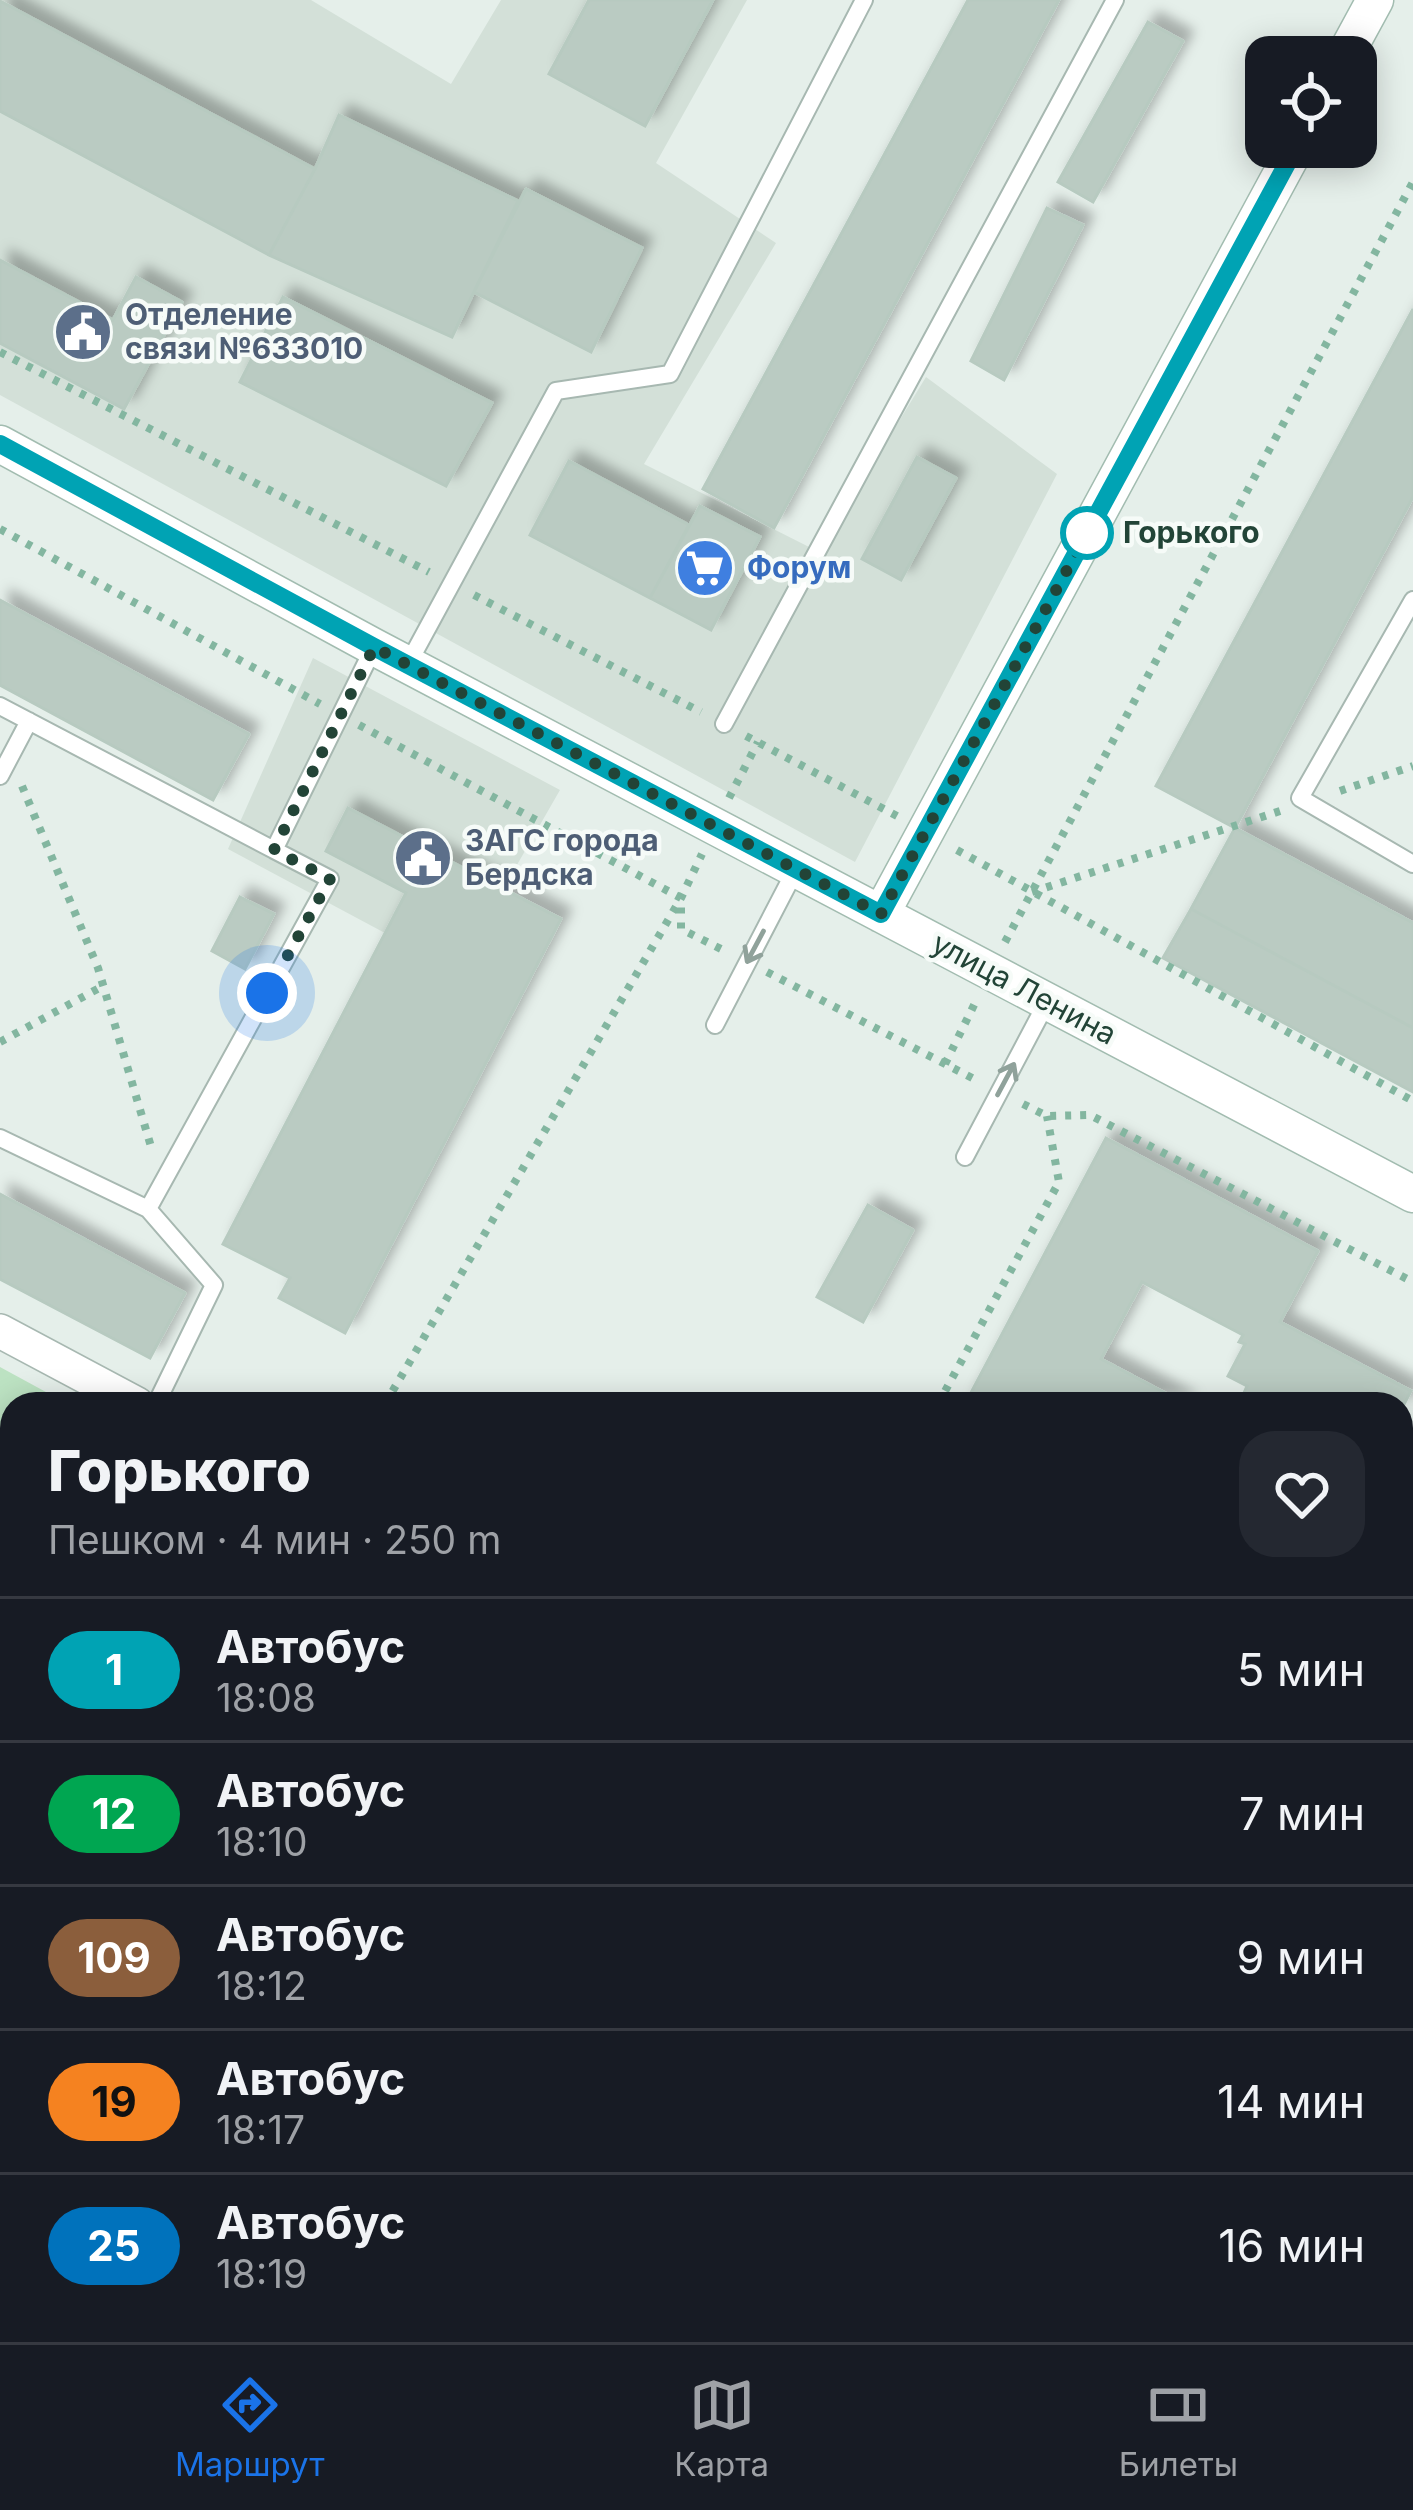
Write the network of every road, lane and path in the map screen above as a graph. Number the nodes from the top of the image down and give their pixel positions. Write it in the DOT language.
graph roads {
  1 [pos="863,0"];
  2 [pos="1114,0"];
  3 [pos="1375,0"];
  4 [pos="1356,36"];
  5 [pos="1285,168"];
  6 [pos="1413,182"];
  7 [pos="1,447"];
  8 [pos="0,529"];
  9 [pos="1413,600"];
  10 [pos="374,647"];
  11 [pos="408,664"];
  12 [pos="0,706"];
  13 [pos="341,715"];
  14 [pos="29,721"];
  15 [pos="724,724"];
  16 [pos="758,742"];
  17 [pos="10,757"];
  18 [pos="1413,766"];
  19 [pos="0,776"];
  20 [pos="1307,802"];
  21 [pos="714,826"];
  22 [pos="274,850"];
  23 [pos="1413,864"];
  24 [pos="796,869"];
  25 [pos="682,898"];
  26 [pos="881,914"];
  27 [pos="748,962"];
  28 [pos="103,986"];
  29 [pos="1048,1002"];
  30 [pos="715,1025"];
  31 [pos="0,1042"];
  32 [pos="1000,1092"];
  33 [pos="1047,1116"];
  34 [pos="0,1138"];
  35 [pos="965,1156"];
  36 [pos="162,1182"];
  37 [pos="1413,1194"];
  38 [pos="148,1209"];
  39 [pos="1413,1282"];
  40 [pos="0,1331"];
  41 [pos="114,1392"];
  42 [pos="162,1392"];
  43 [pos="392,1392"];
  44 [pos="945,1392"];
  1 -- 11 [label="lane"];
  2 -- 15 [label="lane"];
  3 -- 4 [label="main road"];
  5 -- 26 [label="main road"];
  6 -- 20 [label="path"];
  7 -- 10 [label="main road, улица Ленина"];
  8 -- 13 [label="path"];
  9 -- 20 [label="lane"];
  10 -- 11 [label="main road, улица Ленина"];
  10 -- 13 [label="lane"];
  11 -- 21 [label="main road, улица Ленина"];
  12 -- 14 [label="lane"];
  13 -- 22 [label="lane"];
  13 -- 25 [label="path"];
  14 -- 17 [label="lane"];
  14 -- 22 [label="lane"];
  16 -- 21 [label="path"];
  17 -- 19 [label="lane"];
  17 -- 28 [label="path"];
  18 -- 20 [label="path"];
  20 -- 23 [label="lane"];
  21 -- 24 [label="main road, улица Ленина"];
  21 -- 25 [label="path"];
  22 -- 36 [label="lane"];
  24 -- 26 [label="main road, улица Ленина"];
  24 -- 27 [label="lane, one-way"];
  25 -- 27 [label="path"];
  25 -- 43 [label="path"];
  26 -- 29 [label="main road, улица Ленина"];
  27 -- 30 [label="lane"];
  27 -- 32 [label="path"];
  28 -- 31 [label="path"];
  28 -- 36 [label="path"];
  32 -- 29 [label="lane, one-way"];
  29 -- 37 [label="main road, улица Ленина"];
  32 -- 33 [label="path"];
  32 -- 35 [label="lane"];
  33 -- 39 [label="path"];
  33 -- 44 [label="path"];
  34 -- 38 [label="lane"];
  36 -- 38 [label="lane"];
  38 -- 42 [label="lane"];
  40 -- 41 [label="street"];
}
